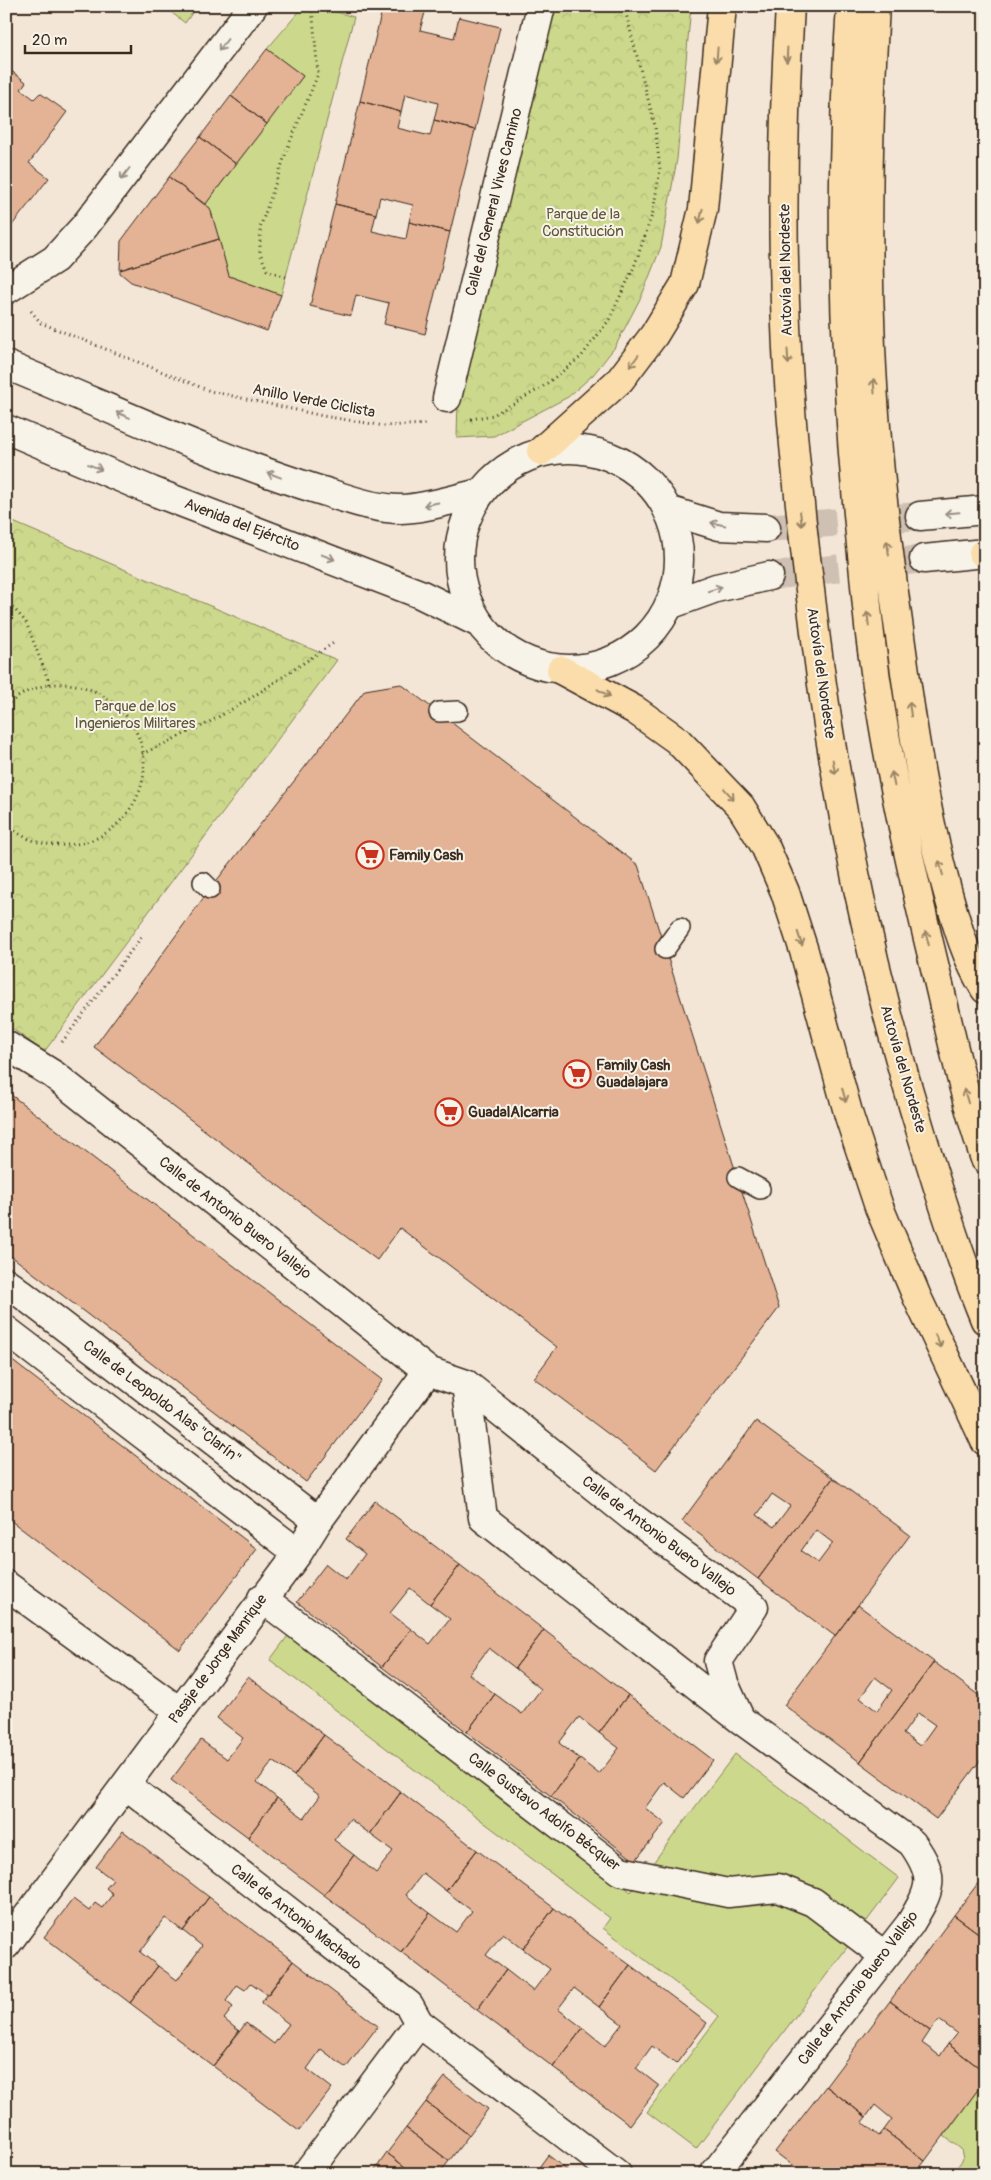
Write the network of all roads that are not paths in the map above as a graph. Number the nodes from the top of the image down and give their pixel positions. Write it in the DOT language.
graph roads {
  1 [pos="253,6"];
  2 [pos="542,6"];
  3 [pos="722,6"];
  4 [pos="790,6"];
  5 [pos="850,6"];
  6 [pos="875,6"];
  7 [pos="8,289"];
  8 [pos="6,365"];
  9 [pos="447,398"];
  10 [pos="7,430"];
  11 [pos="541,451"];
  12 [pos="479,493"];
  13 [pos="668,510"];
  14 [pos="985,510"];
  15 [pos="920,516"];
  16 [pos="766,528"];
  17 [pos="984,553"];
  18 [pos="924,559"];
  19 [pos="769,576"];
  20 [pos="669,605"];
  21 [pos="478,622"];
  22 [pos="561,670"];
  23 [pos="458,711"];
  24 [pos="439,712"];
  25 [pos="680,928"];
  26 [pos="665,949"];
  27 [pos="985,989"];
  28 [pos="6,1045"];
  29 [pos="985,1159"];
  30 [pos="738,1177"];
  31 [pos="760,1189"];
  32 [pos="6,1282"];
  33 [pos="985,1320"];
  34 [pos="6,1330"];
  35 [pos="428,1371"];
  36 [pos="466,1384"];
  37 [pos="985,1441"];
  38 [pos="318,1521"];
  39 [pos="298,1552"];
  40 [pos="6,1585"];
  41 [pos="262,1598"];
  42 [pos="179,1711"];
  43 [pos="741,1720"];
  44 [pos="126,1785"];
  45 [pos="6,1945"];
  46 [pos="885,1956"];
  47 [pos="419,2023"];
  48 [pos="715,2173"];
  49 [pos="306,2174"];
  50 [pos="617,2174"];
  1 -- 7 [label="street, one-way"];
  2 -- 9 [label="street, Calle del General Vives Camino"];
  3 -- 11 [label="highway, one-way"];
  4 -- 33 [label="highway, Autovía del Nordeste, one-way"];
  29 -- 5 [label="highway, one-way"];
  27 -- 6 [label="highway, one-way"];
  12 -- 8 [label="street, one-way"];
  10 -- 21 [label="street, Avenida del Ejército, one-way"];
  11 -- 12 [label="street"];
  11 -- 13 [label="street"];
  12 -- 21 [label="street"];
  16 -- 13 [label="street, one-way"];
  13 -- 20 [label="street"];
  14 -- 15 [label="street, one-way"];
  17 -- 18 [label="street"];
  20 -- 19 [label="street, one-way"];
  20 -- 22 [label="street"];
  21 -- 22 [label="street"];
  22 -- 37 [label="highway, one-way"];
  23 -- 24 [label="lane"];
  25 -- 26 [label="lane"];
  28 -- 35 [label="street, Calle de Antonio Buero Vallejo"];
  30 -- 31 [label="lane"];
  32 -- 38 [label="street, Calle de Leopoldo Alas \"Clarín\""];
  34 -- 39 [label="street"];
  35 -- 36 [label="street, Calle de Antonio Buero Vallejo"];
  35 -- 38 [label="street, Pasaje de Jorge Manrique"];
  36 -- 43 [label="street, Calle de Antonio Buero Vallejo"];
  36 -- 43 [label="street, Calle de Antonio Buero Vallejo"];
  38 -- 39 [label="street, Pasaje de Jorge Manrique"];
  39 -- 41 [label="street, Pasaje de Jorge Manrique"];
  40 -- 42 [label="street"];
  41 -- 42 [label="street, Pasaje de Jorge Manrique"];
  41 -- 46 [label="street, Calle Gustavo Adolfo Bécquer"];
  42 -- 44 [label="street, Pasaje de Jorge Manrique"];
  43 -- 46 [label="street, Calle de Antonio Buero Vallejo"];
  44 -- 45 [label="street, Pasaje de Jorge Manrique"];
  44 -- 47 [label="street, Calle de Antonio Machado"];
  46 -- 48 [label="street, Calle de Antonio Buero Vallejo"];
  47 -- 49 [label="street"];
  47 -- 50 [label="street, Calle de Antonio Machado"];
}
